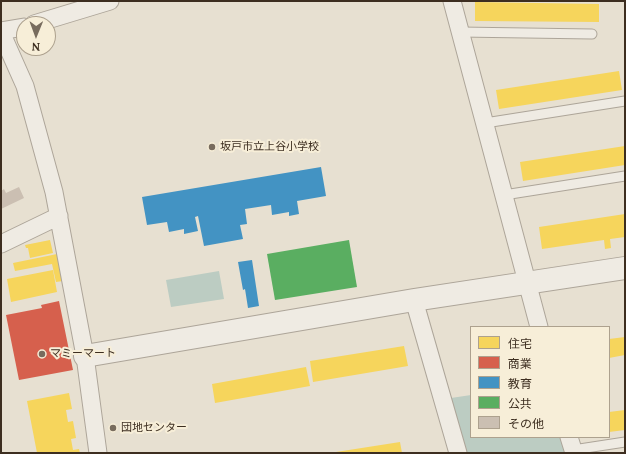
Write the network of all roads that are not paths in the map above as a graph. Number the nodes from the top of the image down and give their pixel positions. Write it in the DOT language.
graph roads {
  1 [pos="110,1"];
  2 [pos="452,1"];
  3 [pos="56,17"];
  4 [pos="16,28"];
  5 [pos="1,31"];
  6 [pos="460,32"];
  7 [pos="592,34"];
  8 [pos="625,101"];
  9 [pos="484,123"];
  10 [pos="625,176"];
  11 [pos="504,195"];
  12 [pos="59,216"];
  13 [pos="1,244"];
  14 [pos="625,268"];
  15 [pos="527,282"];
  16 [pos="414,300"];
  17 [pos="540,326"];
  18 [pos="85,356"];
  19 [pos="625,442"];
  20 [pos="572,447"];
  21 [pos="98,453"];
  22 [pos="458,453"];
  1 -- 3 [label="street"];
  2 -- 6 [label="street"];
  4 -- 5 [label="street"];
  5 -- 12 [label="street"];
  6 -- 7 [label="lane"];
  6 -- 9 [label="street"];
  8 -- 9 [label="lane"];
  9 -- 11 [label="street"];
  10 -- 11 [label="lane"];
  11 -- 15 [label="street"];
  12 -- 13 [label="street"];
  12 -- 18 [label="street"];
  14 -- 15 [label="street"];
  15 -- 16 [label="street"];
  15 -- 17 [label="street"];
  16 -- 18 [label="street"];
  16 -- 22 [label="street"];
  18 -- 21 [label="street"];
  19 -- 20 [label="lane"];
}
